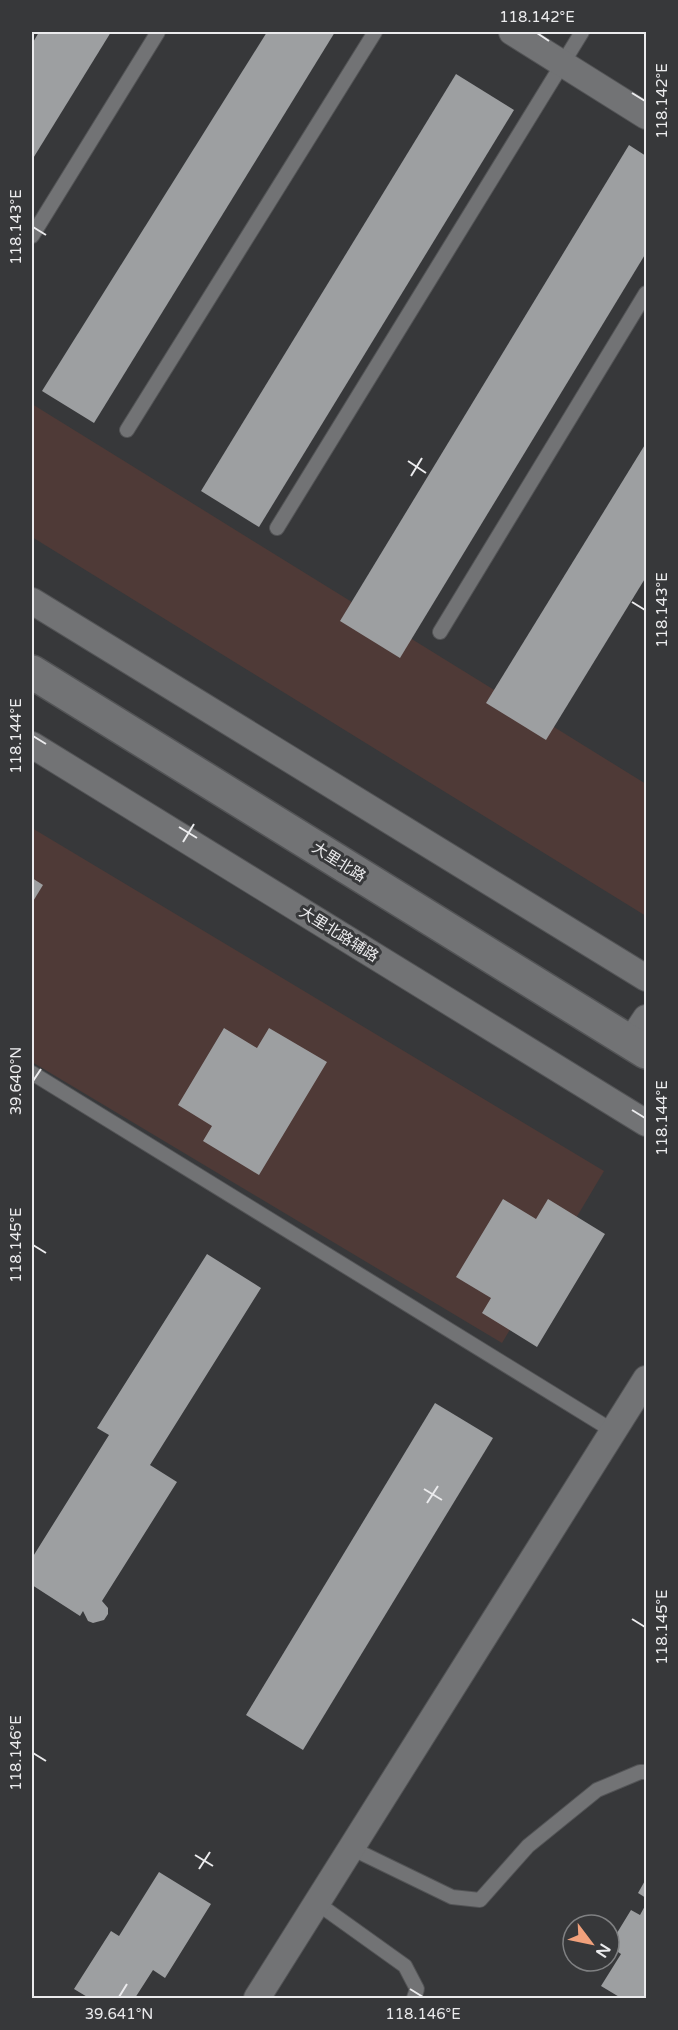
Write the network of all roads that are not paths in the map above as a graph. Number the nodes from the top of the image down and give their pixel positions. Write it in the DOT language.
graph roads {
  1 [pos="158,32"];
  2 [pos="375,32"];
  3 [pos="512,32"];
  4 [pos="582,32"];
  5 [pos="563,63"];
  6 [pos="646,116"];
  7 [pos="32,236"];
  8 [pos="646,292"];
  9 [pos="127,430"];
  10 [pos="276,528"];
  11 [pos="32,601"];
  12 [pos="440,632"];
  13 [pos="32,672"];
  14 [pos="32,745"];
  15 [pos="646,978"];
  16 [pos="641,1037"];
  17 [pos="32,1073"];
  18 [pos="646,1124"];
  19 [pos="646,1379"];
  20 [pos="614,1431"];
  21 [pos="646,1772"];
  22 [pos="351,1848"];
  23 [pos="317,1903"];
  24 [pos="257,1998"];
  25 [pos="414,1998"];
  1 -- 7 [label="lane"];
  2 -- 9 [label="lane"];
  3 -- 5 [label="street"];
  4 -- 5 [label="lane"];
  5 -- 6 [label="street"];
  5 -- 10 [label="lane"];
  8 -- 12 [label="lane"];
  11 -- 15 [label="street"];
  13 -- 16 [label="main road, 大里北路"];
  14 -- 18 [label="street, 大里北路辅路"];
  17 -- 20 [label="lane"];
  19 -- 20 [label="street"];
  20 -- 22 [label="street"];
  21 -- 22 [label="lane"];
  22 -- 23 [label="street"];
  23 -- 24 [label="street"];
  23 -- 25 [label="lane"];
}
